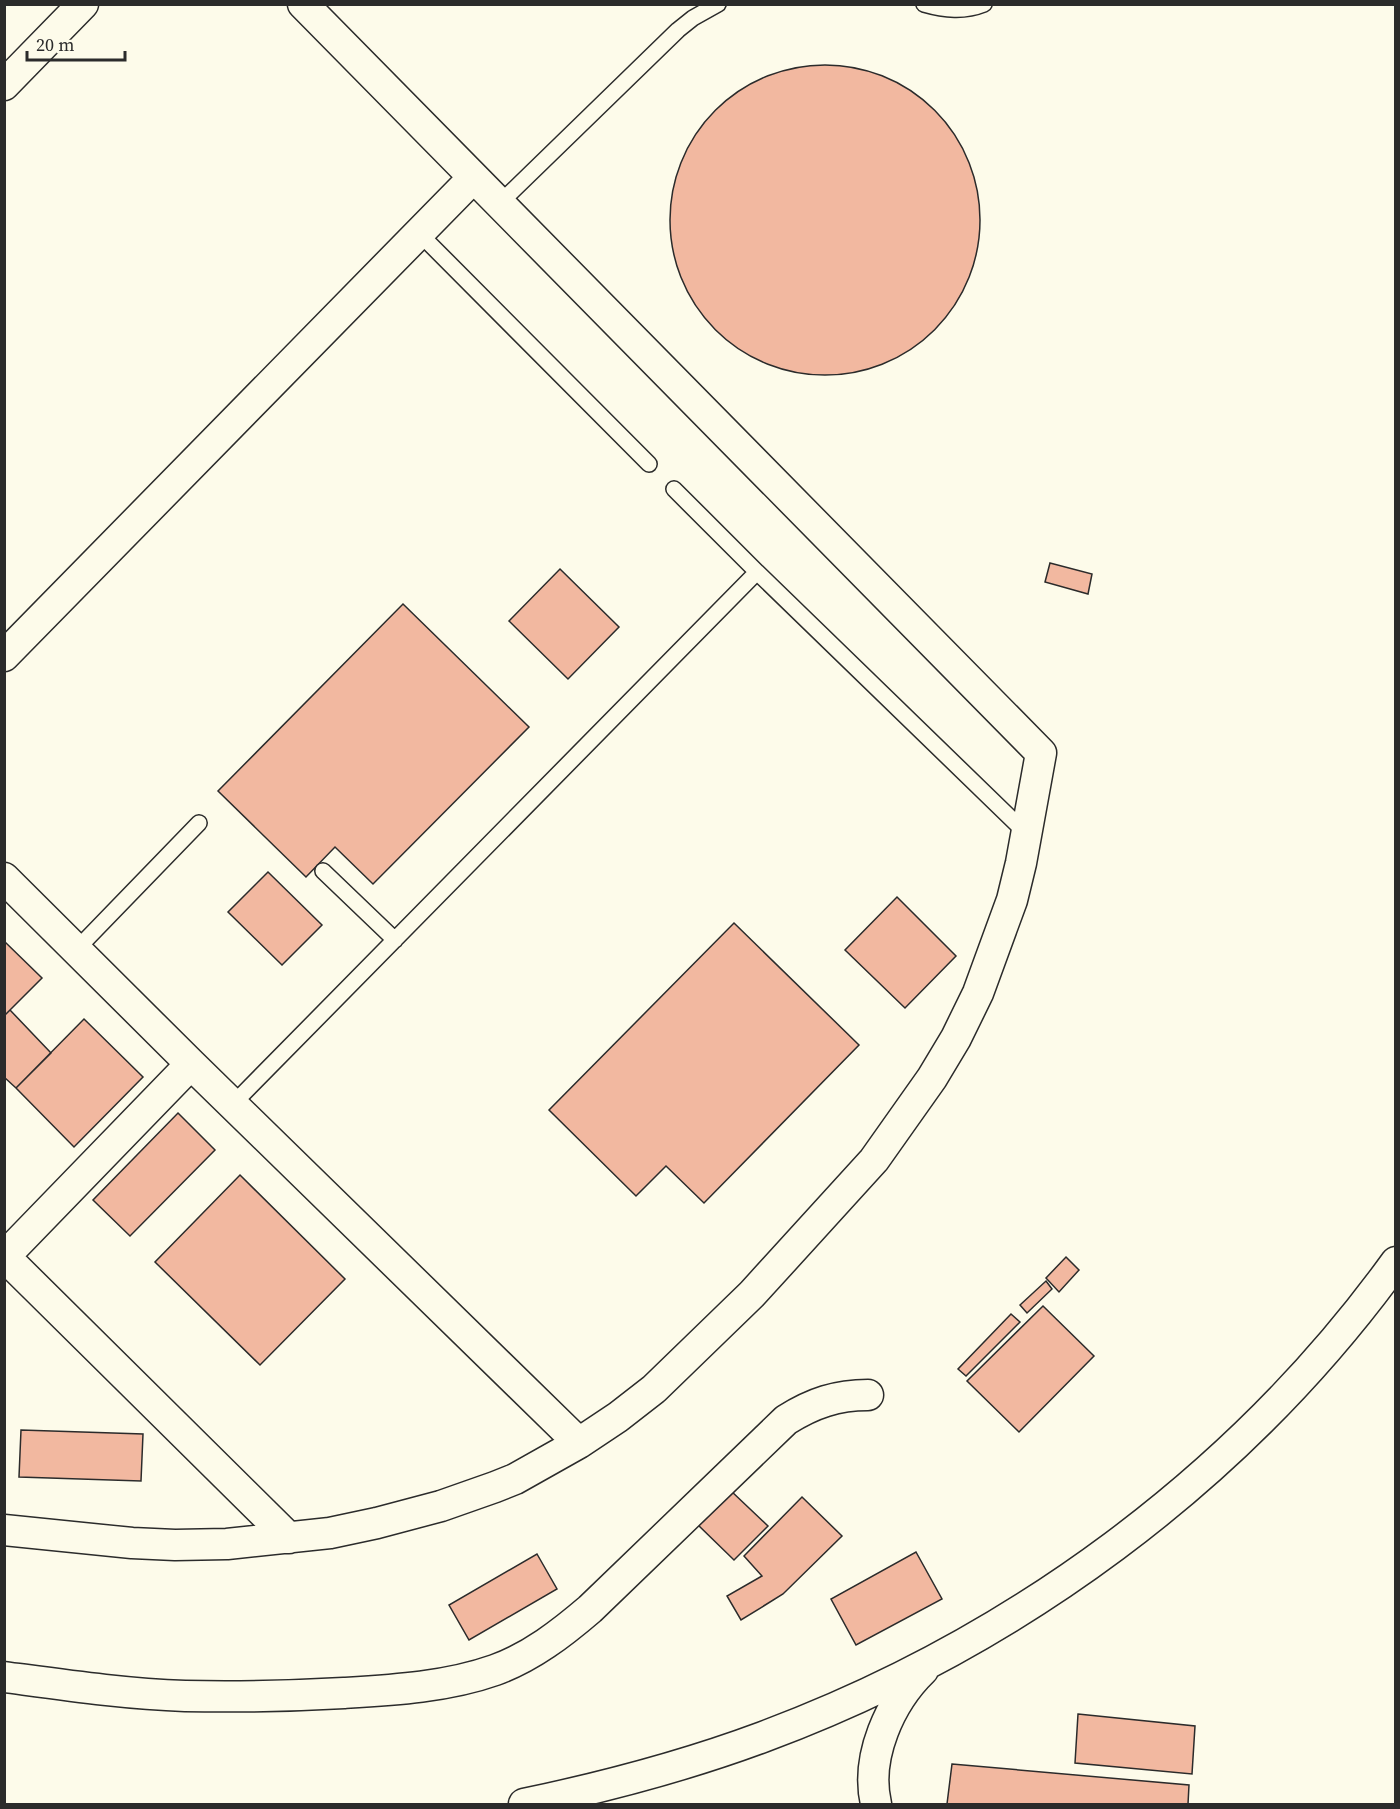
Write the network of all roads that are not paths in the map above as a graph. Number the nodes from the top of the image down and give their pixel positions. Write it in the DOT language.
graph roads {
  1 [pos="83,4"];
  2 [pos="303,4"];
  3 [pos="718,4"];
  4 [pos="924,4"];
  5 [pos="984,4"];
  6 [pos="4,85"];
  7 [pos="473,178"];
  8 [pos="500,204"];
  9 [pos="418,233"];
  10 [pos="649,464"];
  11 [pos="674,489"];
  12 [pos="757,572"];
  13 [pos="4,656"];
  14 [pos="198,823"];
  15 [pos="1026,833"];
  16 [pos="323,871"];
  17 [pos="4,878"];
  18 [pos="394,940"];
  19 [pos="76,950"];
  20 [pos="191,1064"];
  21 [pos="232,1104"];
  22 [pos="4,1256"];
  23 [pos="1395,1262"];
  24 [pos="868,1395"];
  25 [pos="579,1443"];
  26 [pos="4,1530"];
  27 [pos="289,1538"];
  28 [pos="932,1661"];
  29 [pos="4,1677"];
  30 [pos="524,1804"];
  31 [pos="876,1804"];
  1 -- 6 [label="street"];
  2 -- 7 [label="street"];
  3 -- 8 [label="lane"];
  4 -- 5 [label="lane"];
  7 -- 8 [label="street"];
  7 -- 9 [label="street"];
  8 -- 15 [label="street"];
  9 -- 10 [label="lane"];
  9 -- 13 [label="street"];
  11 -- 12 [label="lane"];
  12 -- 15 [label="lane"];
  12 -- 18 [label="lane"];
  14 -- 19 [label="lane"];
  15 -- 25 [label="street"];
  16 -- 18 [label="lane"];
  17 -- 19 [label="street"];
  18 -- 21 [label="lane"];
  19 -- 20 [label="street"];
  20 -- 21 [label="street"];
  20 -- 22 [label="street"];
  21 -- 25 [label="street"];
  22 -- 27 [label="street"];
  23 -- 28 [label="street"];
  24 -- 29 [label="street"];
  25 -- 27 [label="street"];
  26 -- 27 [label="street"];
  28 -- 30 [label="street"];
  28 -- 31 [label="street"];
}
